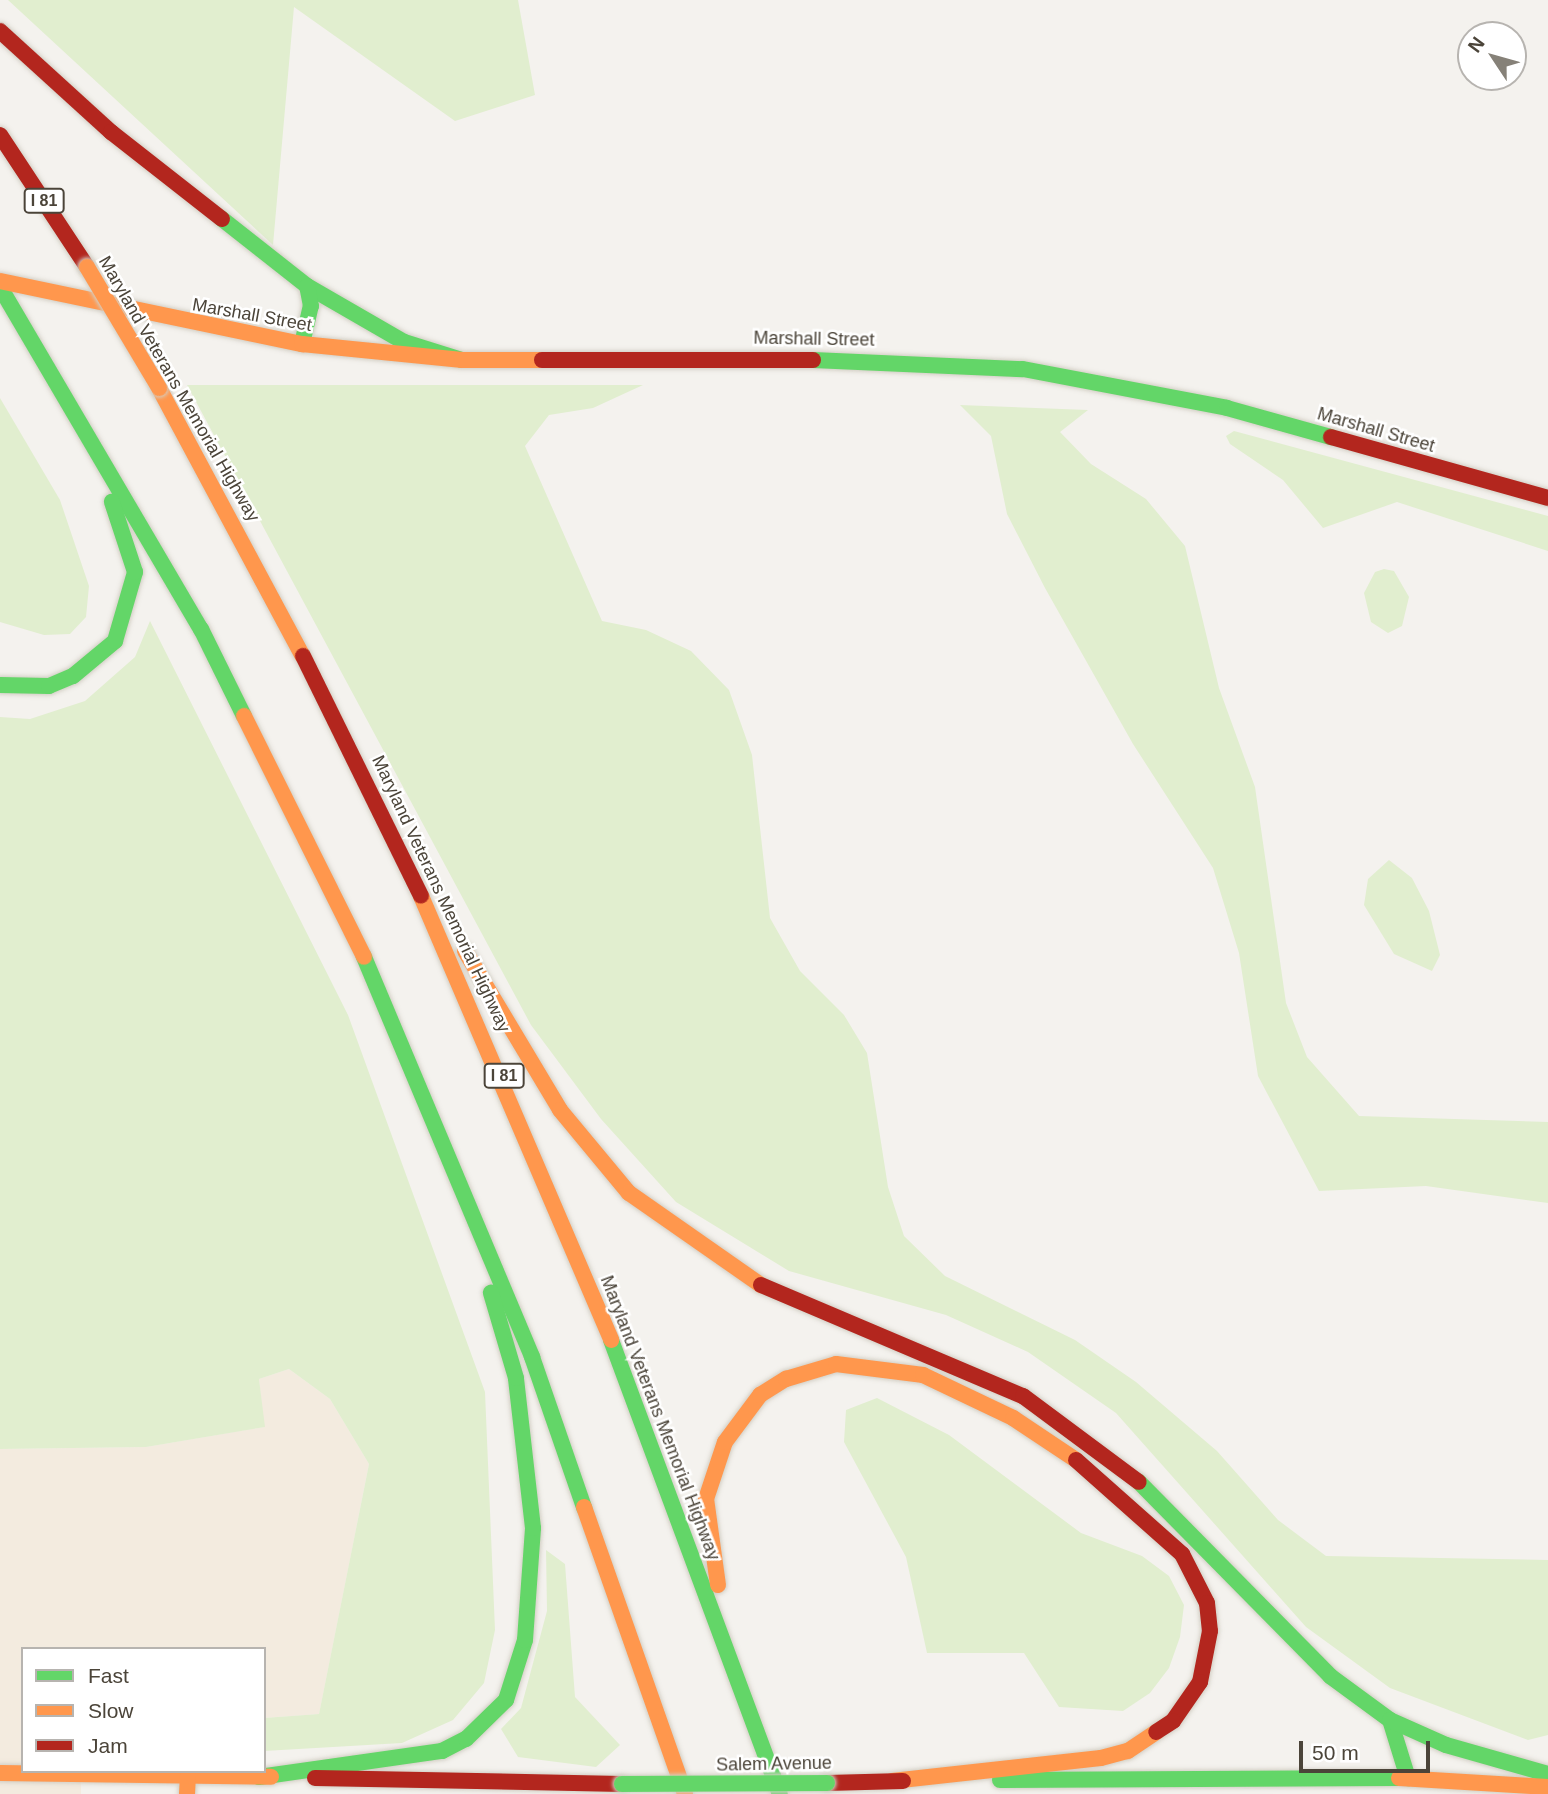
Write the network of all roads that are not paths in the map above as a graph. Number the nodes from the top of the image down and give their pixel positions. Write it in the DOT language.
graph roads {
  1 [pos="0,31"];
  2 [pos="0,135"];
  3 [pos="0,281"];
  4 [pos="307,286"];
  5 [pos="0,287"];
  6 [pos="302,344"];
  7 [pos="462,360"];
  8 [pos="75,410"];
  9 [pos="1548,498"];
  10 [pos="0,685"];
  11 [pos="390,825"];
  12 [pos="446,1140"];
  13 [pos="1390,1720"];
  14 [pos="765,1752"];
  15 [pos="0,1773"];
  16 [pos="1548,1774"];
  17 [pos="188,1775"];
  18 [pos="259,1777"];
  19 [pos="892,1781"];
  20 [pos="1410,1786"];
  21 [pos="1548,1787"];
  22 [pos="187,1794"];
  23 [pos="685,1794"];
  24 [pos="780,1794"];
  1 -- 4 [label="main road"];
  2 -- 11 [label="main road, Maryland Veterans Memorial Highway / I 81, bridge"];
  3 -- 6 [label="main road, Marshall Street"];
  4 -- 6 [label="main road"];
  4 -- 7 [label="main road"];
  5 -- 8 [label="main road"];
  6 -- 7 [label="main road, Marshall Street"];
  7 -- 9 [label="main road, Marshall Street"];
  8 -- 10 [label="main road"];
  8 -- 12 [label="main road"];
  11 -- 13 [label="main road"];
  11 -- 14 [label="main road, Maryland Veterans Memorial Highway / I 81"];
  12 -- 18 [label="main road"];
  12 -- 23 [label="main road"];
  13 -- 16 [label="main road"];
  13 -- 20 [label="main road"];
  14 -- 19 [label="main road"];
  14 -- 24 [label="main road, Maryland Veterans Memorial Highway / I 81"];
  15 -- 17 [label="main road, Salem Avenue"];
  17 -- 18 [label="main road, Salem Avenue"];
  17 -- 22 [label="main road"];
  18 -- 19 [label="main road, Salem Avenue, bridge"];
  19 -- 20 [label="main road, Salem Avenue"];
  20 -- 21 [label="main road, Salem Avenue"];
}
